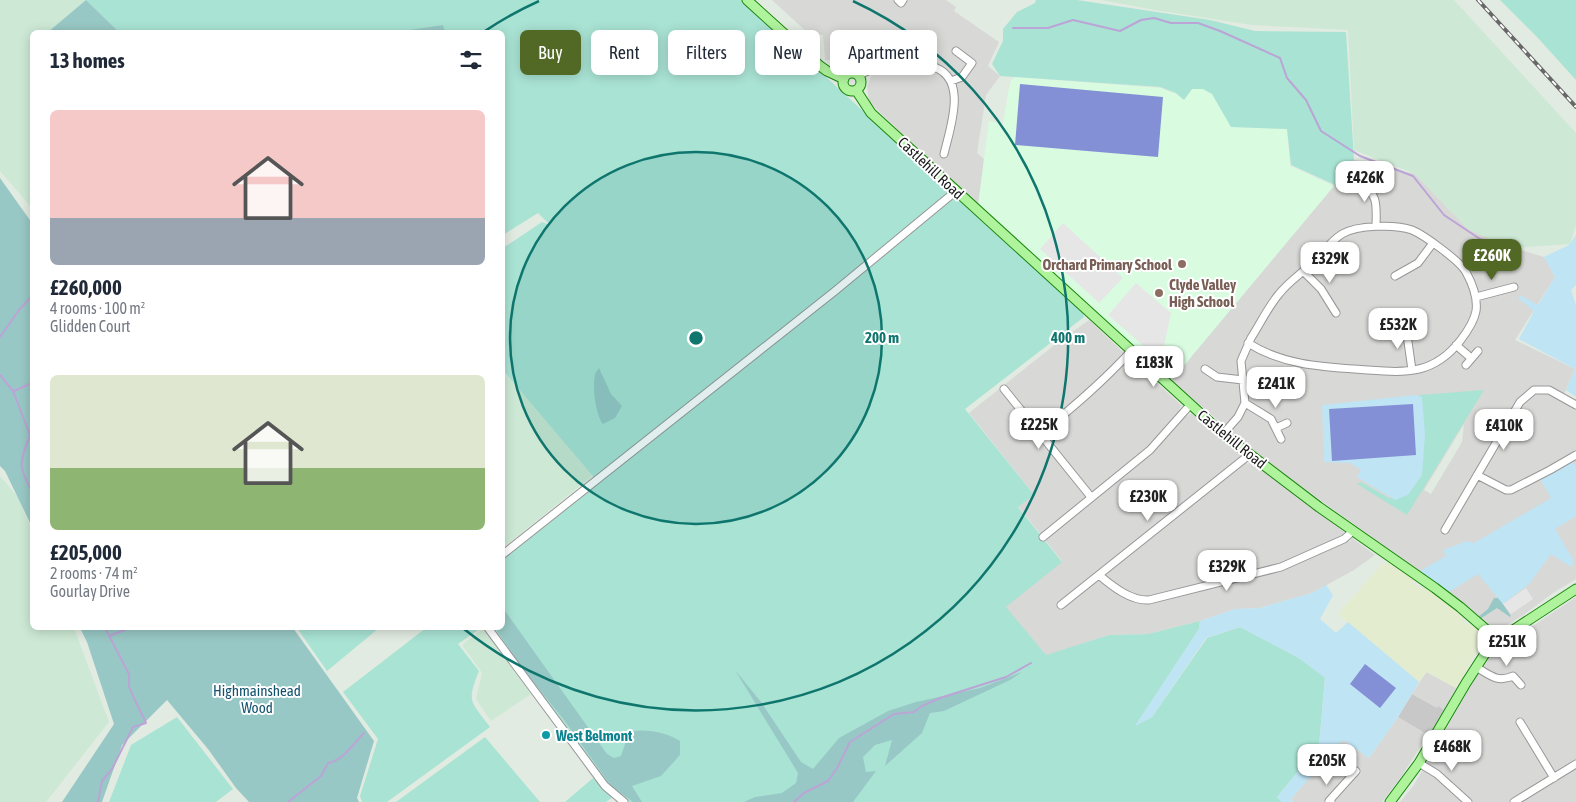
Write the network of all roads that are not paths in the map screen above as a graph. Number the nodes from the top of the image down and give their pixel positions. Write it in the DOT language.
graph roads {
  1 [pos="747,0"];
  2 [pos="898,0"];
  3 [pos="903,0"];
  4 [pos="956,51"];
  5 [pos="858,76"];
  6 [pos="844,78"];
  7 [pos="951,81"];
  8 [pos="856,90"];
  9 [pos="944,154"];
  10 [pos="1359,178"];
  11 [pos="1380,186"];
  12 [pos="956,191"];
  13 [pos="1371,191"];
  14 [pos="1376,225"];
  15 [pos="1433,243"];
  16 [pos="1304,272"];
  17 [pos="1394,276"];
  18 [pos="1514,287"];
  19 [pos="1476,297"];
  20 [pos="1336,313"];
  21 [pos="1417,325"];
  22 [pos="1406,328"];
  23 [pos="1394,329"];
  24 [pos="1248,343"];
  25 [pos="1456,345"];
  26 [pos="1130,351"];
  27 [pos="1478,351"];
  28 [pos="1471,358"];
  29 [pos="1466,365"];
  30 [pos="1205,369"];
  31 [pos="1412,370"];
  32 [pos="1243,380"];
  33 [pos="1004,389"];
  34 [pos="1245,403"];
  35 [pos="1190,405"];
  36 [pos="1576,406"];
  37 [pos="1287,423"];
  38 [pos="1276,428"];
  39 [pos="1040,434"];
  40 [pos="1223,434"];
  41 [pos="1281,439"];
  42 [pos="1249,455"];
  43 [pos="1576,455"];
  44 [pos="1477,475"];
  45 [pos="1091,497"];
  46 [pos="1445,530"];
  47 [pos="1353,531"];
  48 [pos="1043,537"];
  49 [pos="505,552"];
  50 [pos="1100,575"];
  51 [pos="1576,589"];
  52 [pos="1060,605"];
  53 [pos="489,630"];
  54 [pos="1498,640"];
  55 [pos="1476,667"];
  56 [pos="1521,686"];
  57 [pos="1520,722"];
  58 [pos="1419,762"];
  59 [pos="1576,764"];
  60 [pos="1356,771"];
  61 [pos="1554,778"];
  62 [pos="624,802"];
  63 [pos="1331,802"];
  64 [pos="1390,802"];
  65 [pos="1468,802"];
  66 [pos="1514,802"];
  1 -- 6 [label="main road"];
  2 -- 3 [label="street"];
  4 -- 7 [label="street"];
  5 -- 6 [label="main road"];
  5 -- 7 [label="street"];
  5 -- 8 [label="main road"];
  6 -- 8 [label="main road"];
  7 -- 9 [label="street"];
  8 -- 12 [label="main road, Castlehill Road"];
  10 -- 13 [label="street"];
  11 -- 13 [label="street"];
  12 -- 26 [label="main road, Castlehill Road"];
  12 -- 49 [label="street"];
  13 -- 14 [label="street"];
  14 -- 15 [label="street"];
  14 -- 16 [label="street"];
  15 -- 17 [label="street"];
  15 -- 19 [label="street"];
  16 -- 20 [label="street"];
  16 -- 24 [label="street"];
  18 -- 19 [label="street"];
  19 -- 25 [label="street"];
  21 -- 22 [label="street"];
  22 -- 23 [label="street"];
  22 -- 31 [label="street"];
  24 -- 31 [label="street"];
  24 -- 32 [label="street"];
  25 -- 28 [label="street"];
  25 -- 31 [label="street"];
  26 -- 35 [label="main road, Castlehill Road"];
  26 -- 39 [label="street"];
  27 -- 28 [label="street"];
  28 -- 29 [label="street"];
  30 -- 32 [label="street"];
  32 -- 34 [label="street"];
  33 -- 39 [label="street"];
  34 -- 38 [label="street"];
  34 -- 40 [label="street"];
  35 -- 40 [label="main road, Castlehill Road"];
  35 -- 45 [label="street"];
  36 -- 44 [label="street"];
  37 -- 38 [label="street"];
  38 -- 41 [label="street"];
  39 -- 45 [label="street"];
  40 -- 42 [label="main road, Castlehill Road"];
  42 -- 47 [label="main road, Castlehill Road"];
  42 -- 50 [label="street"];
  43 -- 44 [label="street"];
  44 -- 46 [label="street"];
  45 -- 48 [label="street"];
  47 -- 50 [label="street"];
  47 -- 54 [label="main road, Castlehill Road"];
  50 -- 52 [label="street"];
  51 -- 54 [label="main road"];
  53 -- 62 [label="street"];
  54 -- 55 [label="main road"];
  55 -- 56 [label="street"];
  55 -- 58 [label="main road"];
  57 -- 61 [label="street"];
  58 -- 64 [label="main road"];
  58 -- 65 [label="street"];
  59 -- 61 [label="street"];
  60 -- 63 [label="street"];
  61 -- 66 [label="street"];
}
